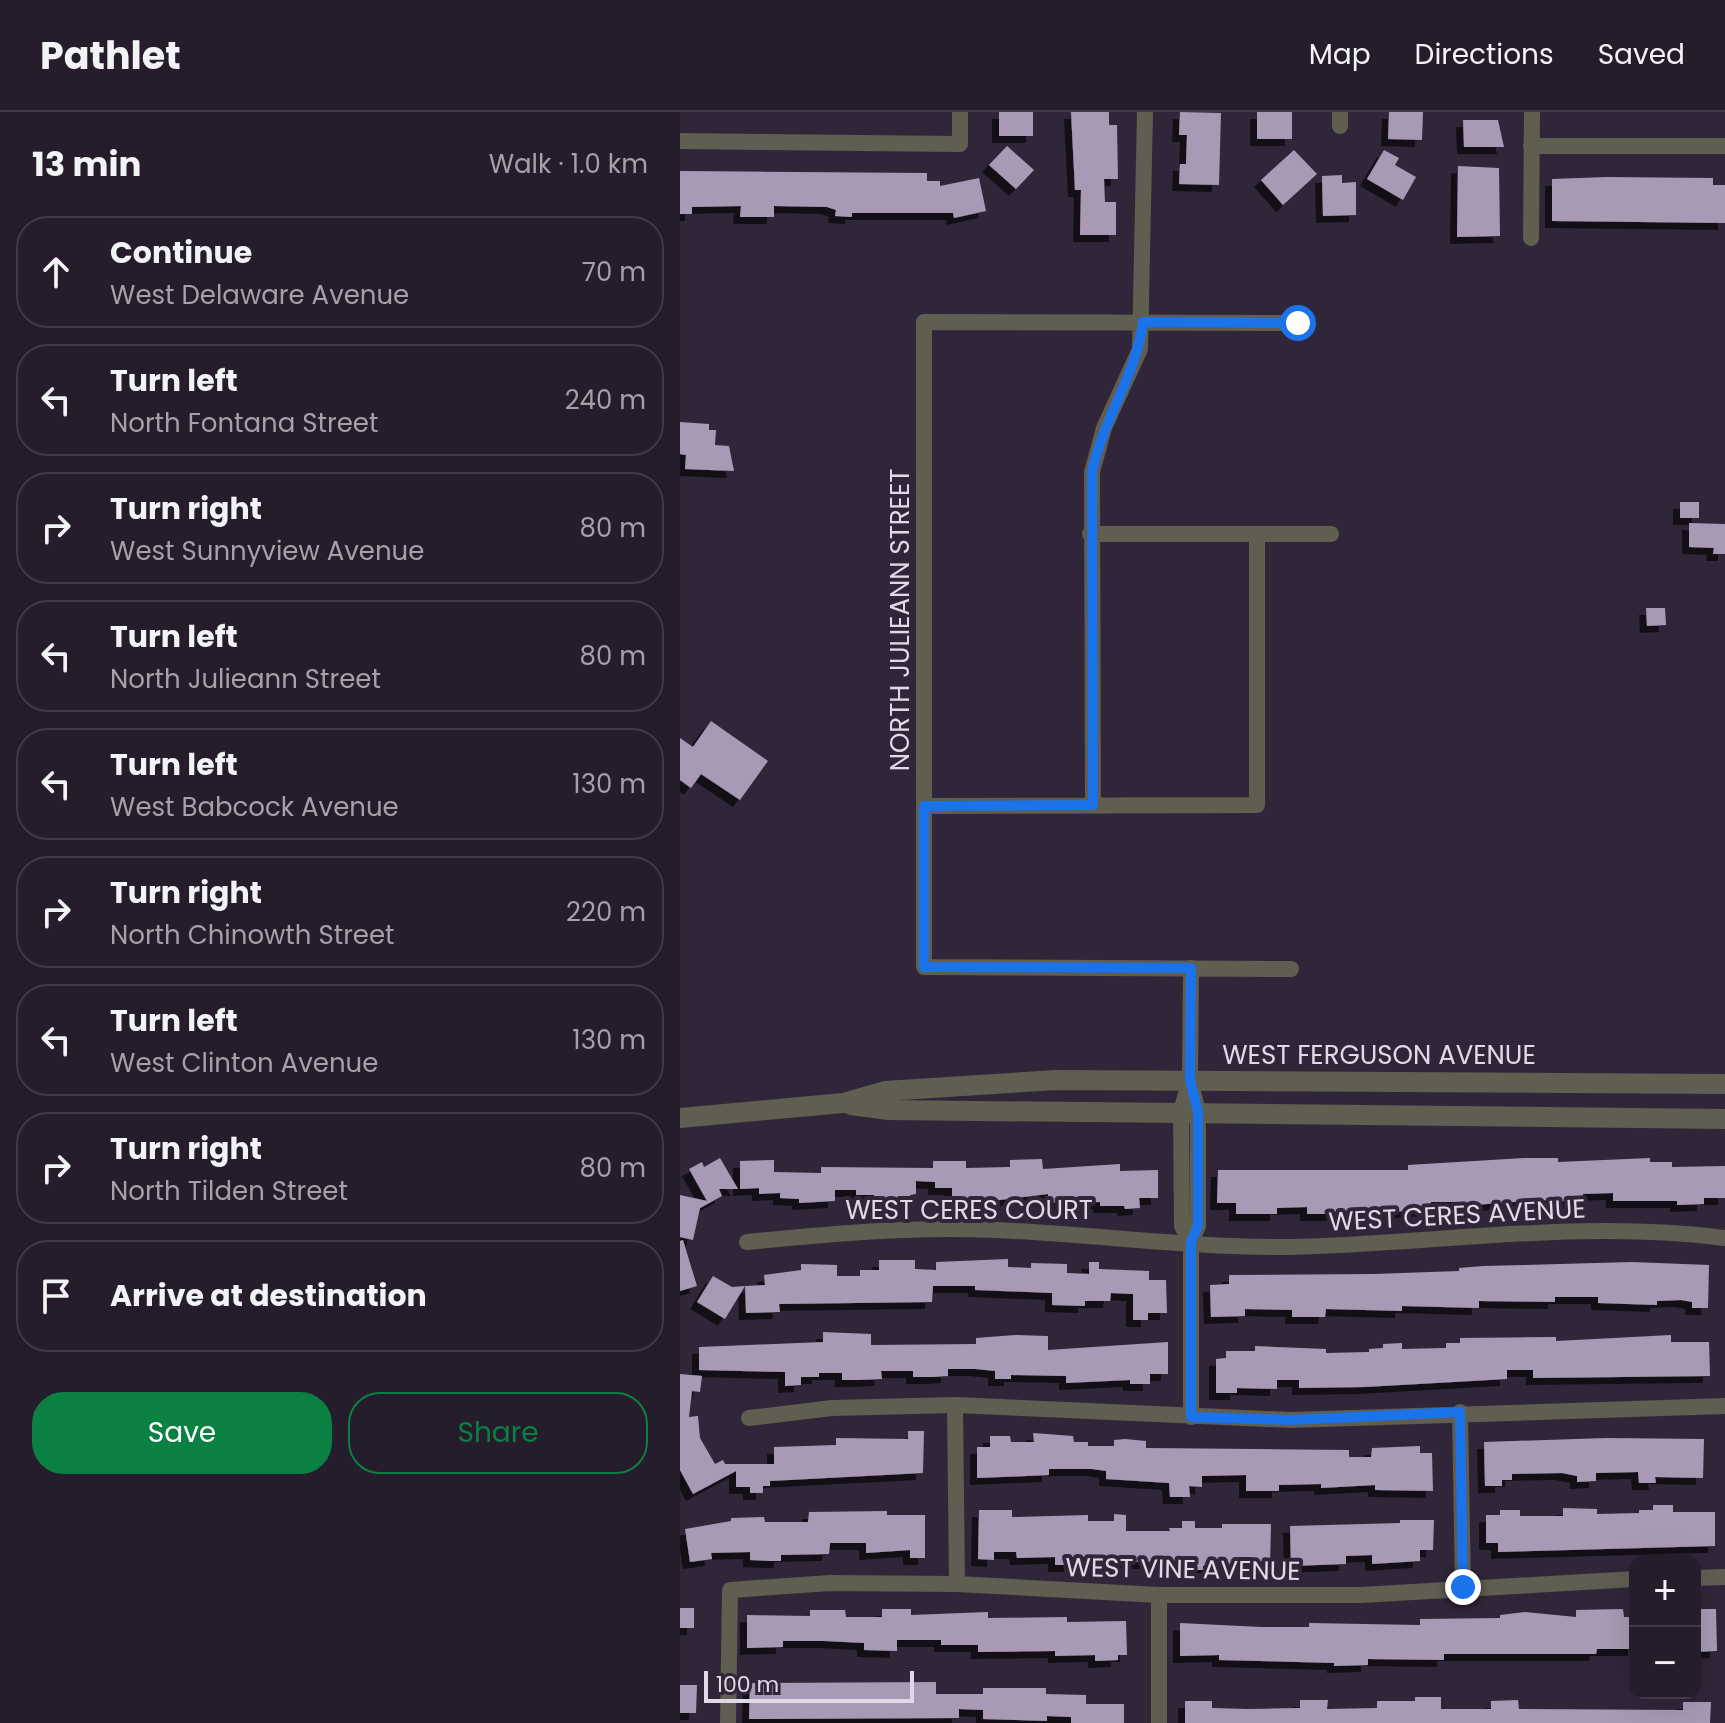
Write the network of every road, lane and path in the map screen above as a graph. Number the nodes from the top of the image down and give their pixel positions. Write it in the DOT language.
graph roads {
  1 [pos="960,112"];
  2 [pos="1145,112"];
  3 [pos="1532,112"];
  4 [pos="680,141"];
  5 [pos="1531,146"];
  6 [pos="1725,146"];
  7 [pos="1531,238"];
  8 [pos="1143,322"];
  9 [pos="1298,323"];
  10 [pos="1090,534"];
  11 [pos="1257,534"];
  12 [pos="1331,534"];
  13 [pos="1093,805"];
  14 [pos="924,806"];
  15 [pos="1191,968"];
  16 [pos="1291,969"];
  17 [pos="1190,1080"];
  18 [pos="1725,1084"];
  19 [pos="843,1103"];
  20 [pos="1190,1112"];
  21 [pos="680,1118"];
  22 [pos="1725,1119"];
  23 [pos="1725,1238"];
  24 [pos="747,1242"];
  25 [pos="1191,1242"];
  26 [pos="955,1405"];
  27 [pos="1725,1406"];
  28 [pos="1460,1412"];
  29 [pos="1191,1417"];
  30 [pos="749,1418"];
  31 [pos="1725,1577"];
  32 [pos="1701,1578"];
  33 [pos="1629,1579"];
  34 [pos="957,1584"];
  35 [pos="1463,1587"];
  36 [pos="1159,1595"];
  37 [pos="728,1723"];
  38 [pos="1159,1723"];
  1 -- 4 [label="street"];
  2 -- 8 [label="street"];
  3 -- 5 [label="street"];
  5 -- 6 [label="street"];
  5 -- 7 [label="street"];
  8 -- 9 [label="street"];
  8 -- 10 [label="street"];
  8 -- 14 [label="street, NORTH JULIEANN STREET"];
  10 -- 11 [label="street"];
  10 -- 13 [label="street"];
  11 -- 12 [label="street"];
  11 -- 13 [label="street"];
  13 -- 14 [label="street"];
  14 -- 15 [label="street, NORTH JULIEANN STREET"];
  15 -- 16 [label="street"];
  15 -- 17 [label="street"];
  17 -- 18 [label="street, WEST FERGUSON AVENUE"];
  17 -- 19 [label="street, WEST FERGUSON AVENUE"];
  17 -- 20 [label="street"];
  19 -- 20 [label="street, WEST FERGUSON AVENUE"];
  19 -- 21 [label="street, WEST FERGUSON AVENUE"];
  20 -- 22 [label="street, WEST FERGUSON AVENUE"];
  20 -- 25 [label="street"];
  23 -- 25 [label="street, WEST CERES AVENUE"];
  24 -- 25 [label="street, WEST CERES COURT"];
  25 -- 29 [label="street"];
  26 -- 29 [label="street"];
  26 -- 30 [label="street"];
  26 -- 34 [label="street"];
  27 -- 28 [label="street"];
  28 -- 29 [label="street"];
  28 -- 35 [label="street"];
  31 -- 32 [label="street"];
  33 -- 35 [label="street, WEST VINE AVENUE"];
  34 -- 36 [label="street, WEST VINE AVENUE"];
  34 -- 37 [label="street, WEST VINE AVENUE"];
  35 -- 36 [label="street, WEST VINE AVENUE"];
  36 -- 38 [label="street"];
}
